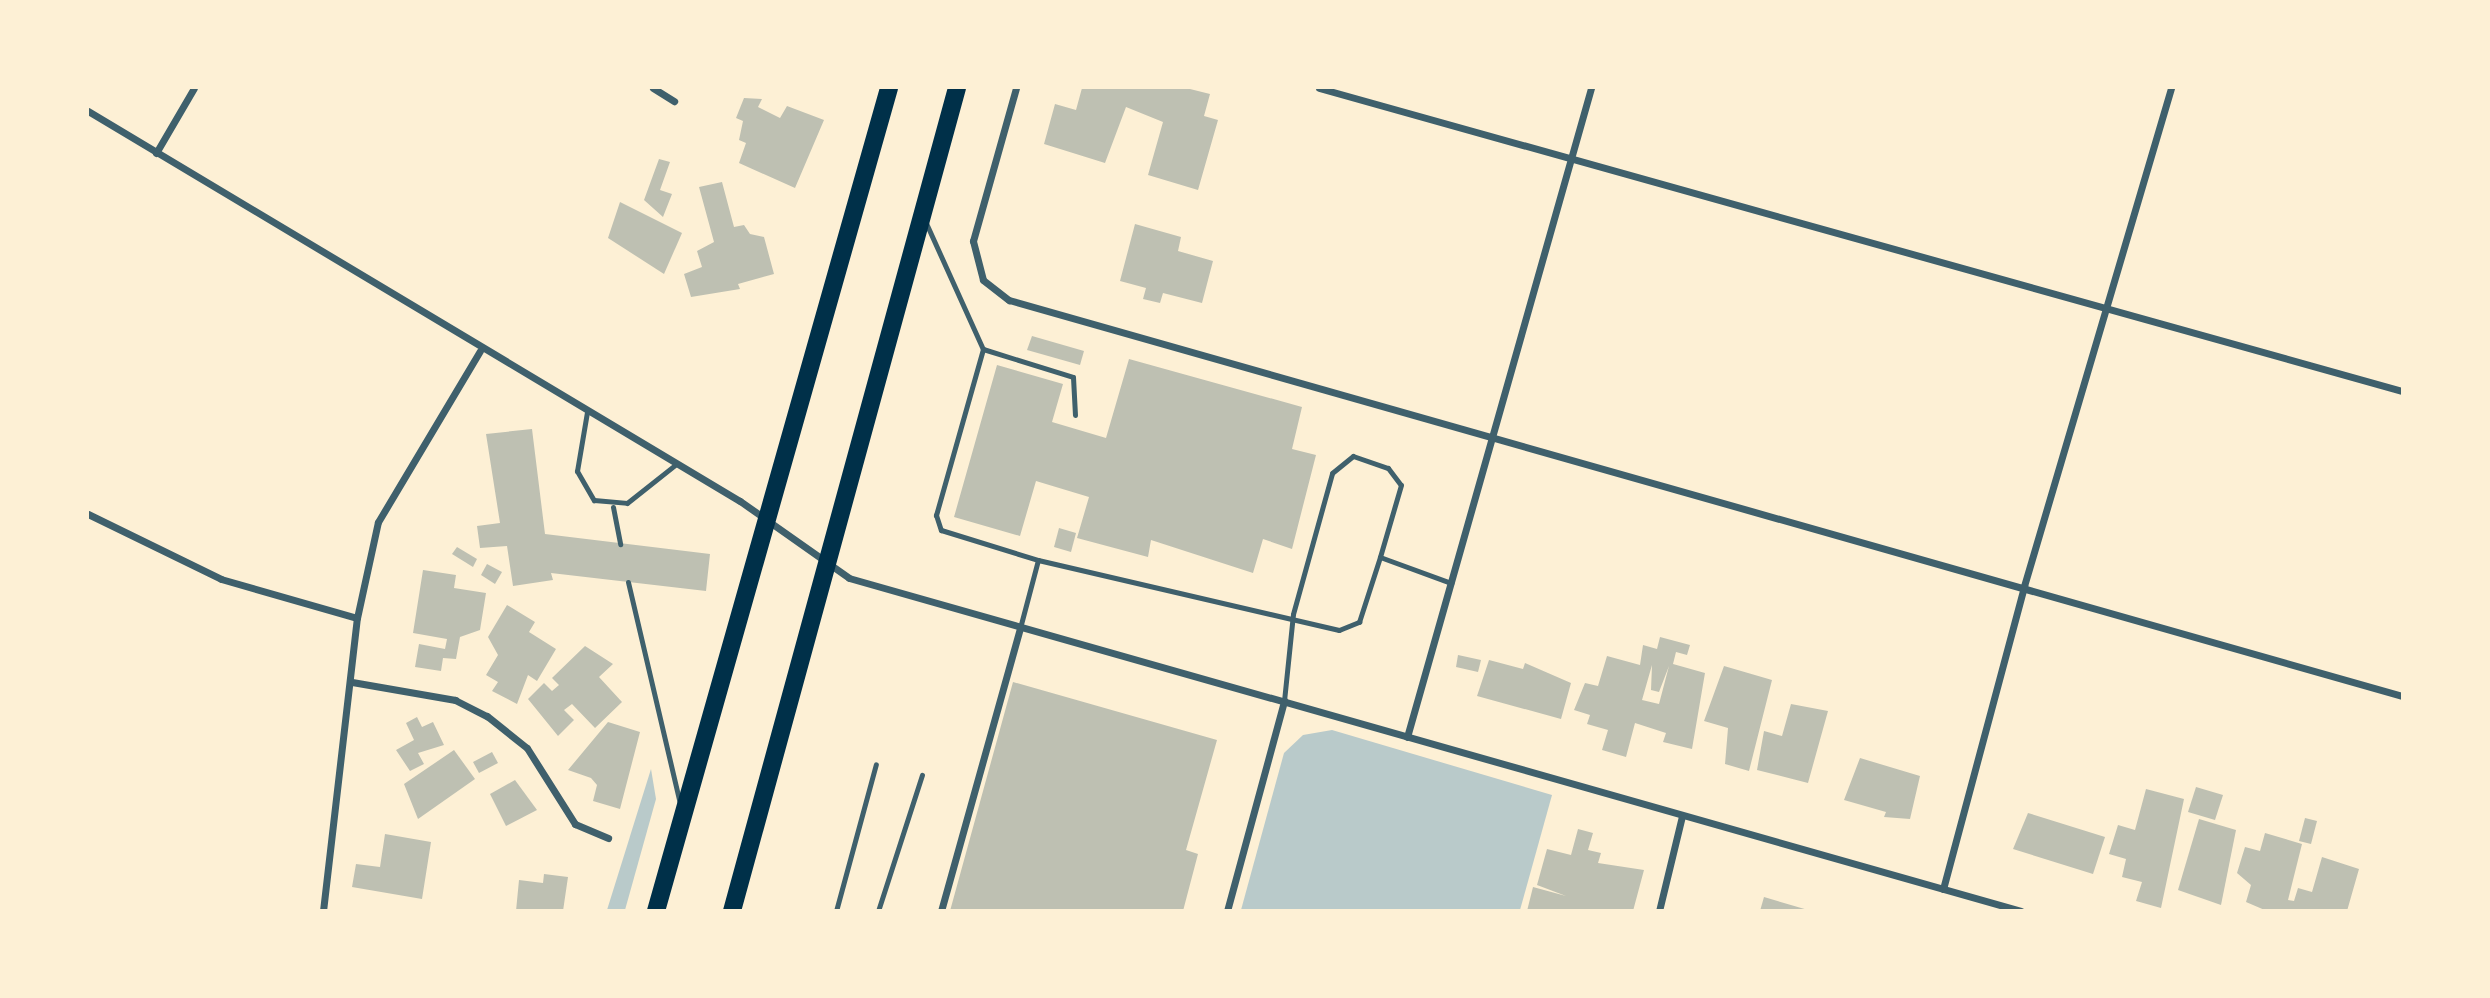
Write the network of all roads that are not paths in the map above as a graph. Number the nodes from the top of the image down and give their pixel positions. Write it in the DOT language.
graph roads {
  1 [pos="194,88"];
  2 [pos="653,88"];
  3 [pos="890,88"];
  4 [pos="957,88"];
  5 [pos="1016,88"];
  6 [pos="1319,88"];
  7 [pos="1591,88"];
  8 [pos="2171,88"];
  9 [pos="674,101"];
  10 [pos="88,111"];
  11 [pos="156,153"];
  12 [pos="1571,158"];
  13 [pos="922,214"];
  14 [pos="2109,308"];
  15 [pos="983,349"];
  16 [pos="480,351"];
  17 [pos="2403,391"];
  18 [pos="587,412"];
  19 [pos="1075,415"];
  20 [pos="1492,437"];
  21 [pos="676,465"];
  22 [pos="613,507"];
  23 [pos="88,514"];
  24 [pos="768,524"];
  25 [pos="620,544"];
  26 [pos="1380,557"];
  27 [pos="1038,560"];
  28 [pos="823,565"];
  29 [pos="628,582"];
  30 [pos="1451,583"];
  31 [pos="2024,586"];
  32 [pos="1293,614"];
  33 [pos="356,618"];
  34 [pos="1020,628"];
  35 [pos="352,682"];
  36 [pos="2403,696"];
  37 [pos="1284,701"];
  38 [pos="1407,737"];
  39 [pos="876,764"];
  40 [pos="922,775"];
  41 [pos="683,816"];
  42 [pos="1682,816"];
  43 [pos="608,838"];
  44 [pos="1943,889"];
  45 [pos="323,911"];
  46 [pos="656,911"];
  47 [pos="732,911"];
  48 [pos="836,911"];
  49 [pos="878,911"];
  50 [pos="941,911"];
  51 [pos="1227,911"];
  52 [pos="1659,911"];
  53 [pos="2021,911"];
  1 -- 11 [label="street"];
  2 -- 9 [label="street"];
  3 -- 24 [label="main road"];
  4 -- 13 [label="main road"];
  5 -- 20 [label="street"];
  6 -- 12 [label="street"];
  7 -- 12 [label="street"];
  8 -- 14 [label="street"];
  10 -- 11 [label="street"];
  11 -- 16 [label="street"];
  12 -- 14 [label="street"];
  12 -- 20 [label="street"];
  13 -- 15 [label="lane"];
  13 -- 28 [label="main road"];
  14 -- 17 [label="street"];
  14 -- 31 [label="street"];
  15 -- 19 [label="lane"];
  15 -- 27 [label="lane"];
  16 -- 18 [label="street"];
  16 -- 33 [label="street"];
  18 -- 21 [label="street"];
  18 -- 22 [label="lane"];
  20 -- 30 [label="street"];
  20 -- 31 [label="street"];
  21 -- 22 [label="lane"];
  21 -- 24 [label="street"];
  22 -- 25 [label="lane"];
  23 -- 33 [label="street"];
  24 -- 28 [label="street"];
  24 -- 41 [label="main road"];
  26 -- 30 [label="lane"];
  26 -- 32 [label="lane"];
  26 -- 32 [label="lane"];
  27 -- 32 [label="lane"];
  27 -- 34 [label="lane"];
  28 -- 34 [label="street"];
  28 -- 47 [label="main road"];
  29 -- 41 [label="lane"];
  30 -- 38 [label="street"];
  31 -- 36 [label="street"];
  31 -- 44 [label="street"];
  32 -- 37 [label="lane"];
  33 -- 35 [label="street"];
  34 -- 37 [label="street"];
  34 -- 50 [label="street"];
  35 -- 43 [label="street"];
  35 -- 45 [label="street"];
  37 -- 38 [label="street"];
  37 -- 51 [label="street"];
  38 -- 42 [label="street"];
  39 -- 48 [label="lane"];
  40 -- 49 [label="lane"];
  41 -- 46 [label="main road"];
  42 -- 44 [label="street"];
  42 -- 52 [label="street"];
  44 -- 53 [label="street"];
}
